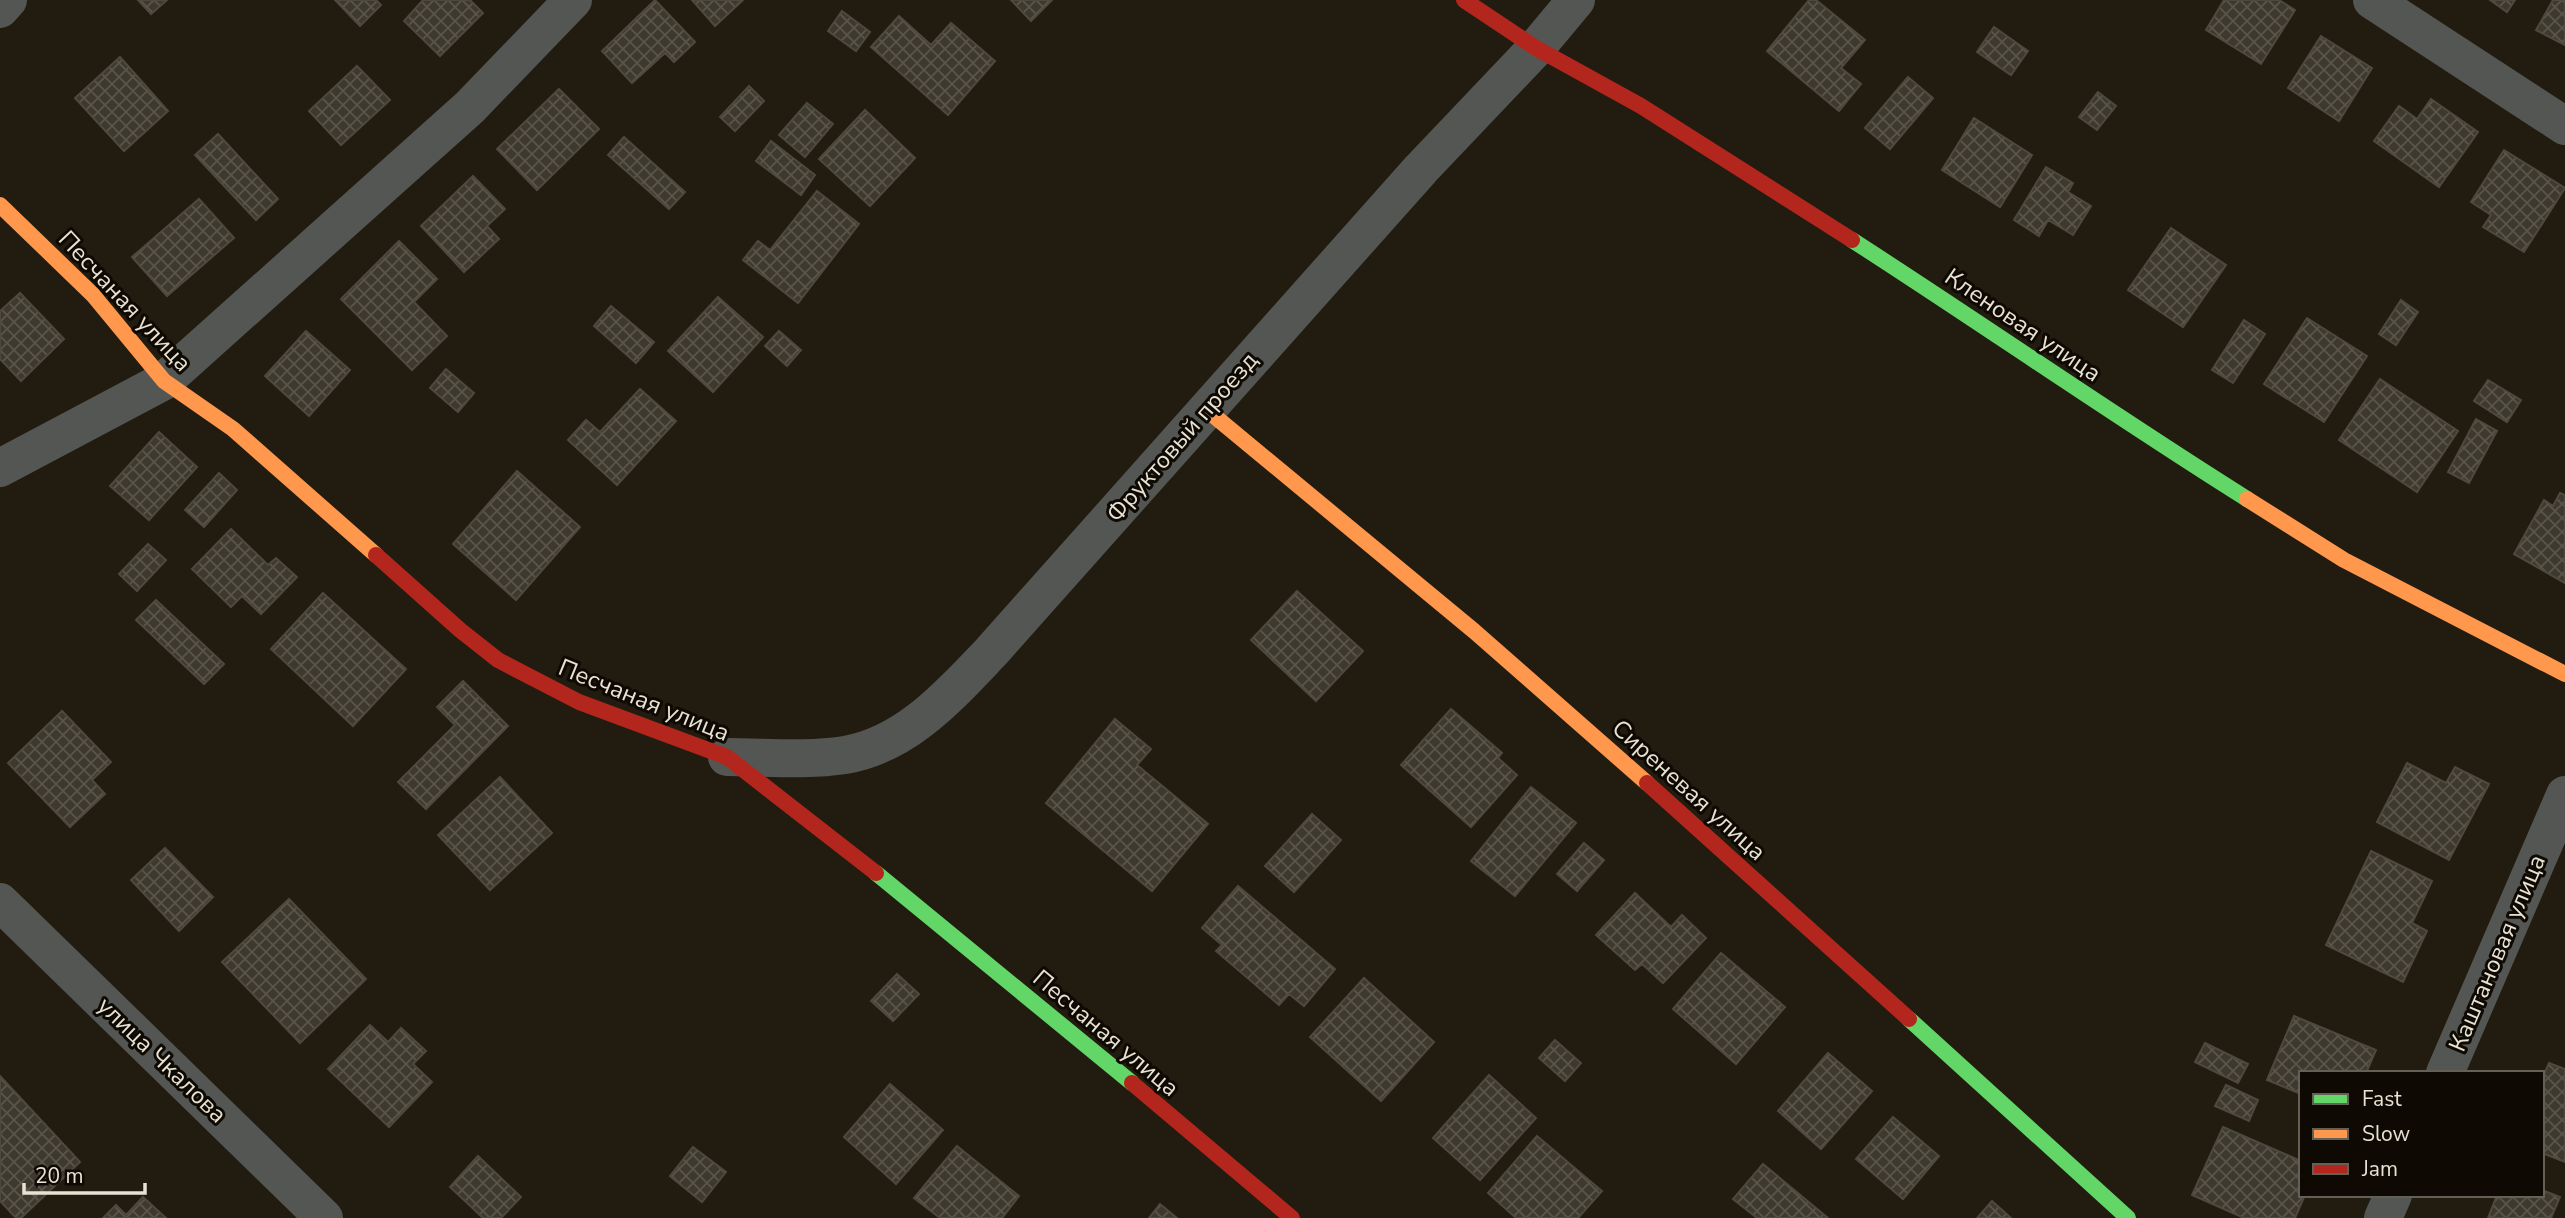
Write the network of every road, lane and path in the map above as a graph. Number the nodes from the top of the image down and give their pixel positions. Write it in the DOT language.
graph roads {
  1 [pos="8,0"];
  2 [pos="573,0"];
  3 [pos="1464,0"];
  4 [pos="1576,0"];
  5 [pos="2372,0"];
  6 [pos="0,9"];
  7 [pos="1536,48"];
  8 [pos="2565,126"];
  9 [pos="0,205"];
  10 [pos="164,381"];
  11 [pos="1207,410"];
  12 [pos="0,468"];
  13 [pos="2565,674"];
  14 [pos="727,757"];
  15 [pos="2565,794"];
  16 [pos="0,902"];
  17 [pos="2446,1071"];
  18 [pos="2392,1197"];
  19 [pos="324,1218"];
  20 [pos="1292,1218"];
  21 [pos="2128,1218"];
  22 [pos="2383,1218"];
  1 -- 6 [label="street"];
  2 -- 10 [label="street"];
  3 -- 7 [label="street, Кленовая улица"];
  4 -- 7 [label="street, Фруктовый проезд"];
  5 -- 8 [label="street"];
  7 -- 11 [label="street, Фруктовый проезд"];
  7 -- 13 [label="street, Кленовая улица"];
  9 -- 10 [label="street, Песчаная улица"];
  10 -- 12 [label="street"];
  10 -- 14 [label="street, Песчаная улица"];
  11 -- 14 [label="street, Фруктовый проезд"];
  11 -- 21 [label="street, Сиреневая улица"];
  14 -- 20 [label="street, Песчаная улица"];
  15 -- 17 [label="street, Каштановая улица"];
  16 -- 19 [label="street, улица Чкалова"];
  18 -- 22 [label="street"];
}
